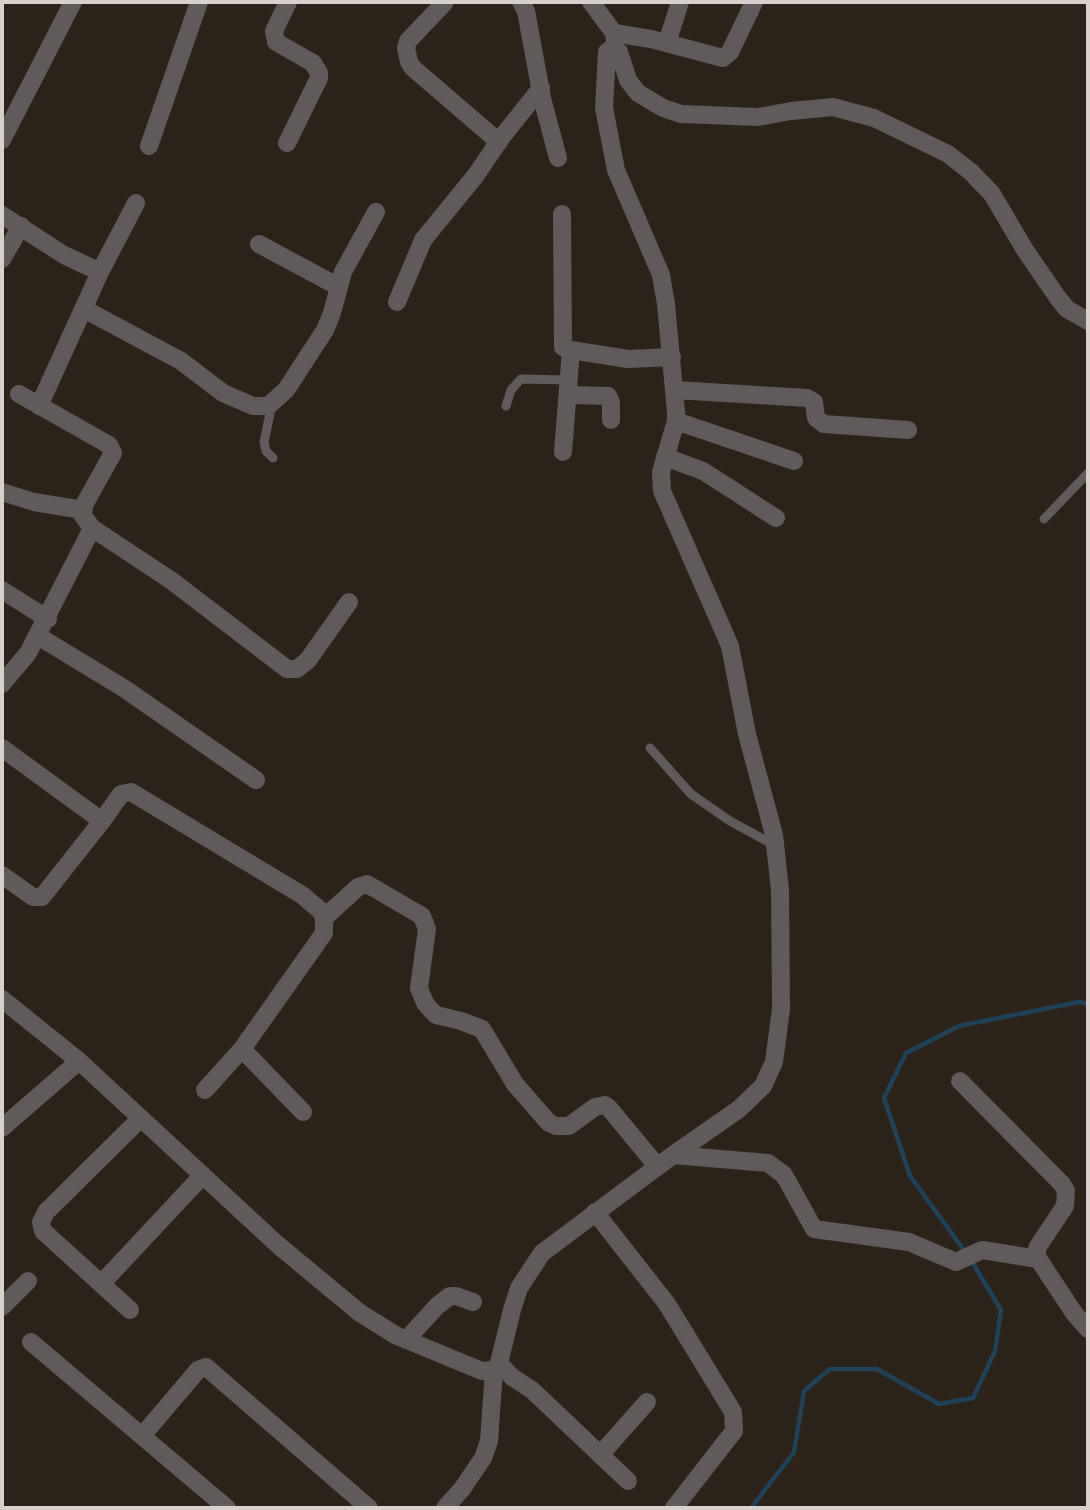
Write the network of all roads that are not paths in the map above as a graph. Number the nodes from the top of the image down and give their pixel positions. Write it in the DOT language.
graph roads {
  1 [pos="73,2"];
  2 [pos="199,2"];
  3 [pos="288,2"];
  4 [pos="445,2"];
  5 [pos="521,2"];
  6 [pos="591,2"];
  7 [pos="680,2"];
  8 [pos="754,2"];
  9 [pos="615,41"];
  10 [pos="667,43"];
  11 [pos="541,88"];
  12 [pos="2,140"];
  13 [pos="499,142"];
  14 [pos="287,143"];
  15 [pos="149,146"];
  16 [pos="558,158"];
  17 [pos="136,203"];
  18 [pos="376,212"];
  19 [pos="562,214"];
  20 [pos="2,215"];
  21 [pos="21,226"];
  22 [pos="259,244"];
  23 [pos="2,259"];
  24 [pos="100,272"];
  25 [pos="340,287"];
  26 [pos="397,302"];
  27 [pos="84,309"];
  28 [pos="1067,309"];
  29 [pos="1088,321"];
  30 [pos="1088,333"];
  31 [pos="571,350"];
  32 [pos="672,357"];
  33 [pos="569,388"];
  34 [pos="675,390"];
  35 [pos="19,394"];
  36 [pos="272,404"];
  37 [pos="39,406"];
  38 [pos="506,406"];
  39 [pos="611,420"];
  40 [pos="676,421"];
  41 [pos="908,430"];
  42 [pos="563,452"];
  43 [pos="665,457"];
  44 [pos="273,458"];
  45 [pos="794,461"];
  46 [pos="1088,473"];
  47 [pos="2,492"];
  48 [pos="83,510"];
  49 [pos="776,518"];
  50 [pos="1044,519"];
  51 [pos="92,528"];
  52 [pos="2,590"];
  53 [pos="349,602"];
  54 [pos="48,619"];
  55 [pos="38,636"];
  56 [pos="2,684"];
  57 [pos="2,748"];
  58 [pos="650,748"];
  59 [pos="256,780"];
  60 [pos="103,821"];
  61 [pos="776,846"];
  62 [pos="2,875"];
  63 [pos="324,918"];
  64 [pos="2,999"];
  65 [pos="242,1049"];
  66 [pos="79,1061"];
  67 [pos="960,1081"];
  68 [pos="205,1090"];
  69 [pos="303,1112"];
  70 [pos="141,1118"];
  71 [pos="2,1128"];
  72 [pos="673,1155"];
  73 [pos="657,1166"];
  74 [pos="203,1175"];
  75 [pos="595,1212"];
  76 [pos="1038,1259"];
  77 [pos="28,1281"];
  78 [pos="101,1284"];
  79 [pos="473,1302"];
  80 [pos="2,1307"];
  81 [pos="130,1310"];
  82 [pos="1088,1329"];
  83 [pos="406,1340"];
  84 [pos="31,1342"];
  85 [pos="496,1367"];
  86 [pos="647,1402"];
  87 [pos="142,1436"];
  88 [pos="600,1455"];
  89 [pos="628,1481"];
  90 [pos="227,1508"];
  91 [pos="369,1508"];
  92 [pos="445,1508"];
  93 [pos="674,1508"];
  1 -- 12 [label="street"];
  2 -- 15 [label="street"];
  3 -- 14 [label="street"];
  4 -- 13 [label="street"];
  5 -- 11 [label="street"];
  6 -- 9 [label="street"];
  7 -- 10 [label="street"];
  8 -- 10 [label="street"];
  9 -- 10 [label="street"];
  9 -- 28 [label="street"];
  9 -- 32 [label="street"];
  11 -- 13 [label="street"];
  11 -- 16 [label="street"];
  13 -- 26 [label="street"];
  17 -- 24 [label="street"];
  18 -- 25 [label="street"];
  19 -- 31 [label="street"];
  20 -- 21 [label="street"];
  21 -- 23 [label="street"];
  21 -- 24 [label="street"];
  22 -- 25 [label="street"];
  24 -- 27 [label="street"];
  25 -- 36 [label="street"];
  27 -- 36 [label="street"];
  27 -- 37 [label="street"];
  28 -- 29 [label="street"];
  28 -- 30 [label="lane"];
  31 -- 32 [label="street"];
  31 -- 33 [label="street"];
  32 -- 34 [label="street"];
  33 -- 38 [label="lane"];
  33 -- 39 [label="street"];
  33 -- 42 [label="street"];
  34 -- 40 [label="street"];
  34 -- 41 [label="street"];
  35 -- 37 [label="street"];
  36 -- 44 [label="lane"];
  37 -- 48 [label="street"];
  40 -- 43 [label="street"];
  40 -- 45 [label="street"];
  43 -- 49 [label="street"];
  43 -- 61 [label="street"];
  46 -- 50 [label="lane"];
  47 -- 48 [label="street"];
  48 -- 51 [label="street"];
  51 -- 53 [label="street"];
  51 -- 54 [label="street"];
  52 -- 54 [label="street"];
  54 -- 55 [label="street"];
  55 -- 56 [label="street"];
  55 -- 59 [label="street"];
  57 -- 60 [label="street"];
  58 -- 61 [label="lane"];
  60 -- 62 [label="street"];
  60 -- 63 [label="street"];
  61 -- 72 [label="street"];
  63 -- 65 [label="street"];
  63 -- 73 [label="street"];
  64 -- 66 [label="street"];
  65 -- 68 [label="street"];
  65 -- 69 [label="street"];
  66 -- 70 [label="street"];
  66 -- 71 [label="street"];
  67 -- 76 [label="street"];
  70 -- 74 [label="street"];
  70 -- 78 [label="street"];
  72 -- 73 [label="street"];
  72 -- 76 [label="street"];
  73 -- 75 [label="street"];
  74 -- 78 [label="street"];
  74 -- 83 [label="street"];
  75 -- 85 [label="street"];
  75 -- 93 [label="street"];
  76 -- 82 [label="street"];
  77 -- 80 [label="street"];
  78 -- 81 [label="street"];
  79 -- 83 [label="street"];
  83 -- 85 [label="street"];
  84 -- 87 [label="street"];
  85 -- 88 [label="street"];
  85 -- 92 [label="street"];
  86 -- 88 [label="street"];
  87 -- 90 [label="street"];
  87 -- 91 [label="street"];
  88 -- 89 [label="street"];
}
